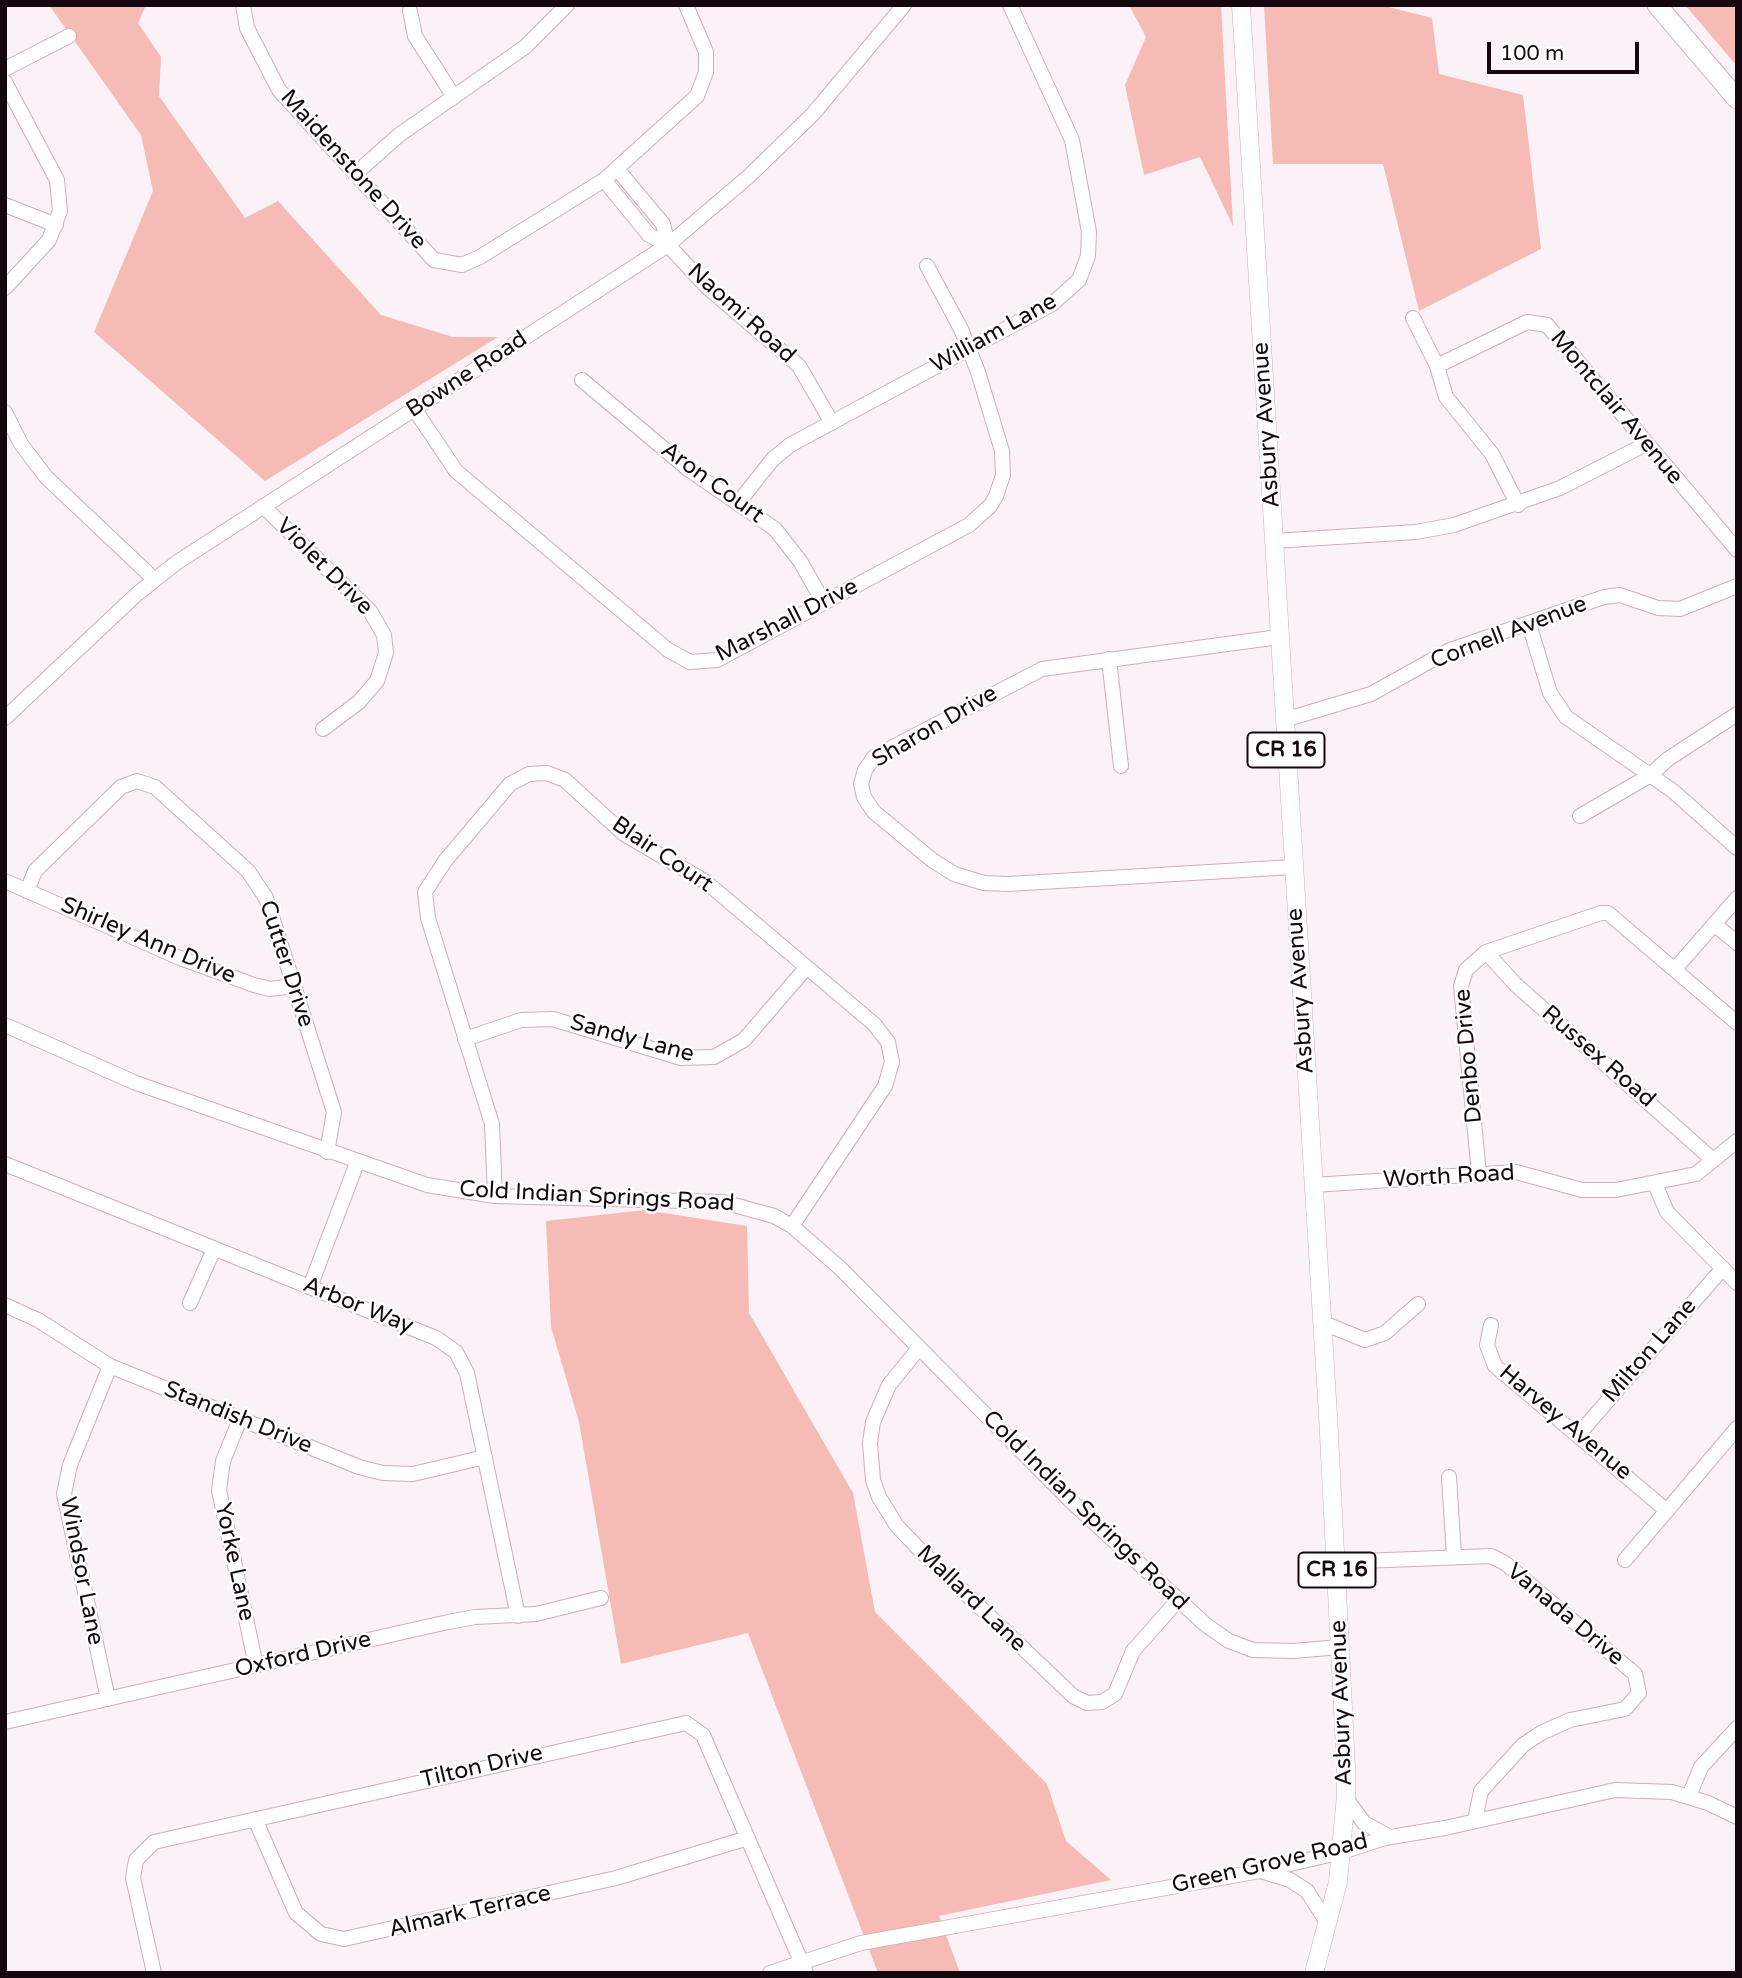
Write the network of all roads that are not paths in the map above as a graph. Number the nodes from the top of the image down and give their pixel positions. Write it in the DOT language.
graph roads {
  1 [pos="243,5"];
  2 [pos="567,5"];
  3 [pos="686,5"];
  4 [pos="1010,5"];
  5 [pos="1241,5"];
  6 [pos="1657,5"];
  7 [pos="895,8"];
  8 [pos="410,11"];
  9 [pos="69,36"];
  10 [pos="5,69"];
  11 [pos="5,82"];
  12 [pos="454,97"];
  13 [pos="1737,99"];
  14 [pos="617,169"];
  15 [pos="355,174"];
  16 [pos="604,180"];
  17 [pos="5,205"];
  18 [pos="56,225"];
  19 [pos="668,245"];
  20 [pos="927,266"];
  21 [pos="5,288"];
  22 [pos="1413,318"];
  23 [pos="969,349"];
  24 [pos="1437,366"];
  25 [pos="582,380"];
  26 [pos="415,410"];
  27 [pos="5,412"];
  28 [pos="832,423"];
  29 [pos="1646,444"];
  30 [pos="738,503"];
  31 [pos="1518,505"];
  32 [pos="263,506"];
  33 [pos="1274,541"];
  34 [pos="1737,550"];
  35 [pos="154,579"];
  36 [pos="1737,586"];
  37 [pos="824,603"];
  38 [pos="1529,624"];
  39 [pos="1279,637"];
  40 [pos="1109,659"];
  41 [pos="1737,714"];
  42 [pos="5,718"];
  43 [pos="1284,720"];
  44 [pos="323,729"];
  45 [pos="1121,766"];
  46 [pos="1649,776"];
  47 [pos="1580,816"];
  48 [pos="1737,848"];
  49 [pos="1293,867"];
  50 [pos="5,881"];
  51 [pos="27,891"];
  52 [pos="1737,898"];
  53 [pos="1714,924"];
  54 [pos="1737,943"];
  55 [pos="1486,951"];
  56 [pos="806,968"];
  57 [pos="1675,969"];
  58 [pos="293,986"];
  59 [pos="1737,1023"];
  60 [pos="5,1025"];
  61 [pos="465,1039"];
  62 [pos="1737,1141"];
  63 [pos="327,1152"];
  64 [pos="1713,1160"];
  65 [pos="357,1163"];
  66 [pos="5,1164"];
  67 [pos="1479,1174"];
  68 [pos="1655,1184"];
  69 [pos="1313,1185"];
  70 [pos="495,1196"];
  71 [pos="792,1227"];
  72 [pos="214,1249"];
  73 [pos="1723,1268"];
  74 [pos="1737,1283"];
  75 [pos="310,1286"];
  76 [pos="190,1303"];
  77 [pos="1418,1304"];
  78 [pos="5,1305"];
  79 [pos="1321,1322"];
  80 [pos="1491,1325"];
  81 [pos="919,1348"];
  82 [pos="110,1366"];
  83 [pos="240,1419"];
  84 [pos="1737,1428"];
  85 [pos="1578,1435"];
  86 [pos="485,1457"];
  87 [pos="1449,1477"];
  88 [pos="1666,1510"];
  89 [pos="1454,1556"];
  90 [pos="1625,1560"];
  91 [pos="1336,1562"];
  92 [pos="601,1598"];
  93 [pos="1178,1600"];
  94 [pos="518,1616"];
  95 [pos="1340,1647"];
  96 [pos="256,1666"];
  97 [pos="108,1699"];
  98 [pos="5,1722"];
  99 [pos="1737,1728"];
  100 [pos="1689,1796"];
  101 [pos="1346,1798"];
  102 [pos="1737,1817"];
  103 [pos="255,1819"];
  104 [pos="1475,1820"];
  105 [pos="1390,1837"];
  106 [pos="748,1838"];
  107 [pos="1342,1852"];
  108 [pos="1260,1871"];
  109 [pos="1328,1924"];
  110 [pos="804,1967"];
  111 [pos="155,1973"];
  112 [pos="770,1973"];
  113 [pos="1314,1973"];
  1 -- 15 [label="street, Maidenstone Drive"];
  2 -- 12 [label="street"];
  3 -- 14 [label="street, Maidenstone Drive"];
  4 -- 23 [label="street, William Lane"];
  5 -- 33 [label="main road, Asbury Avenue / CR 16"];
  6 -- 13 [label="highway"];
  7 -- 19 [label="street, Bowne Road"];
  8 -- 12 [label="street"];
  9 -- 10 [label="street"];
  11 -- 18 [label="street"];
  12 -- 15 [label="street"];
  14 -- 16 [label="street, Maidenstone Drive"];
  14 -- 19 [label="street"];
  15 -- 16 [label="street, Maidenstone Drive"];
  16 -- 19 [label="street"];
  17 -- 18 [label="street"];
  18 -- 21 [label="street"];
  19 -- 26 [label="street, Bowne Road"];
  19 -- 28 [label="street, Naomi Road"];
  20 -- 23 [label="street, Marshall Drive"];
  22 -- 24 [label="street"];
  23 -- 28 [label="street, William Lane"];
  23 -- 37 [label="street, Marshall Drive"];
  24 -- 29 [label="street, Montclair Avenue"];
  24 -- 31 [label="street"];
  25 -- 30 [label="street, Aron Court"];
  26 -- 32 [label="street, Bowne Road"];
  26 -- 37 [label="street, Marshall Drive"];
  27 -- 35 [label="street"];
  28 -- 30 [label="street, William Lane"];
  29 -- 31 [label="street"];
  29 -- 34 [label="street, Montclair Avenue"];
  30 -- 37 [label="street, Aron Court"];
  31 -- 33 [label="street"];
  32 -- 35 [label="street, Bowne Road"];
  32 -- 44 [label="street, Violet Drive"];
  33 -- 39 [label="main road, Asbury Avenue / CR 16"];
  35 -- 42 [label="street, Bowne Road"];
  36 -- 38 [label="street, Cornell Avenue"];
  38 -- 43 [label="street, Cornell Avenue"];
  38 -- 46 [label="street"];
  39 -- 40 [label="street, Sharon Drive"];
  39 -- 43 [label="main road, Asbury Avenue / CR 16"];
  40 -- 45 [label="street"];
  40 -- 49 [label="street, Sharon Drive"];
  41 -- 46 [label="street"];
  43 -- 49 [label="main road, Asbury Avenue / CR 16"];
  46 -- 47 [label="street"];
  46 -- 48 [label="street"];
  49 -- 69 [label="main road, Asbury Avenue / CR 16"];
  50 -- 51 [label="street, Shirley Ann Drive"];
  51 -- 58 [label="street, Shirley Ann Drive"];
  51 -- 58 [label="street, Cutter Drive"];
  52 -- 53 [label="street"];
  53 -- 54 [label="street"];
  53 -- 57 [label="street"];
  55 -- 57 [label="street"];
  55 -- 64 [label="street, Russex Road"];
  55 -- 67 [label="street, Denbo Drive"];
  56 -- 61 [label="street, Sandy Lane"];
  56 -- 61 [label="street, Blair Court"];
  56 -- 71 [label="street, Blair Court"];
  57 -- 59 [label="street"];
  58 -- 63 [label="street, Cutter Drive"];
  60 -- 63 [label="street, Cold Indian Springs Road"];
  61 -- 70 [label="street, Blair Court"];
  62 -- 64 [label="street, Worth Road"];
  63 -- 65 [label="street, Cold Indian Springs Road"];
  64 -- 68 [label="street, Worth Road"];
  65 -- 70 [label="street, Cold Indian Springs Road"];
  65 -- 75 [label="street"];
  66 -- 72 [label="street, Arbor Way"];
  67 -- 68 [label="street, Worth Road"];
  67 -- 69 [label="street, Worth Road"];
  68 -- 73 [label="street"];
  69 -- 79 [label="main road, Asbury Avenue / CR 16"];
  70 -- 71 [label="street, Cold Indian Springs Road"];
  71 -- 81 [label="street, Cold Indian Springs Road"];
  72 -- 75 [label="street, Arbor Way"];
  72 -- 76 [label="street"];
  73 -- 74 [label="street"];
  73 -- 85 [label="street, Milton Lane"];
  75 -- 86 [label="street, Arbor Way"];
  77 -- 79 [label="street"];
  78 -- 82 [label="street, Standish Drive"];
  79 -- 91 [label="main road, Asbury Avenue / CR 16"];
  80 -- 85 [label="street, Harvey Avenue"];
  81 -- 93 [label="street, Cold Indian Springs Road"];
  81 -- 93 [label="street, Mallard Lane"];
  82 -- 83 [label="street, Standish Drive"];
  82 -- 97 [label="street, Windsor Lane"];
  83 -- 86 [label="street, Standish Drive"];
  83 -- 96 [label="street, Yorke Lane"];
  84 -- 88 [label="street"];
  85 -- 88 [label="street, Harvey Avenue"];
  86 -- 94 [label="street, Arbor Way"];
  87 -- 89 [label="street"];
  88 -- 90 [label="street"];
  89 -- 91 [label="street, Vanada Drive"];
  89 -- 104 [label="street, Vanada Drive"];
  91 -- 95 [label="main road, Asbury Avenue / CR 16"];
  92 -- 94 [label="street, Oxford Drive"];
  93 -- 95 [label="street, Cold Indian Springs Road"];
  94 -- 96 [label="street, Oxford Drive"];
  95 -- 101 [label="main road, Asbury Avenue / CR 16"];
  96 -- 97 [label="street, Oxford Drive"];
  97 -- 98 [label="street, Oxford Drive"];
  99 -- 100 [label="street"];
  100 -- 102 [label="street, Green Grove Road"];
  100 -- 104 [label="street, Green Grove Road"];
  101 -- 105 [label="street"];
  101 -- 107 [label="main road, Asbury Avenue / CR 16"];
  103 -- 106 [label="street, Tilton Drive"];
  103 -- 106 [label="street, Almark Terrace"];
  103 -- 111 [label="street, Tilton Drive"];
  104 -- 105 [label="street, Green Grove Road"];
  105 -- 107 [label="street, Green Grove Road"];
  106 -- 110 [label="street, Tilton Drive"];
  107 -- 108 [label="street, Green Grove Road"];
  107 -- 109 [label="main road, Asbury Avenue / CR 16"];
  108 -- 109 [label="street"];
  108 -- 110 [label="street, Green Grove Road"];
  109 -- 113 [label="main road, Asbury Avenue / CR 16"];
  110 -- 112 [label="street, Green Grove Road"];
}
